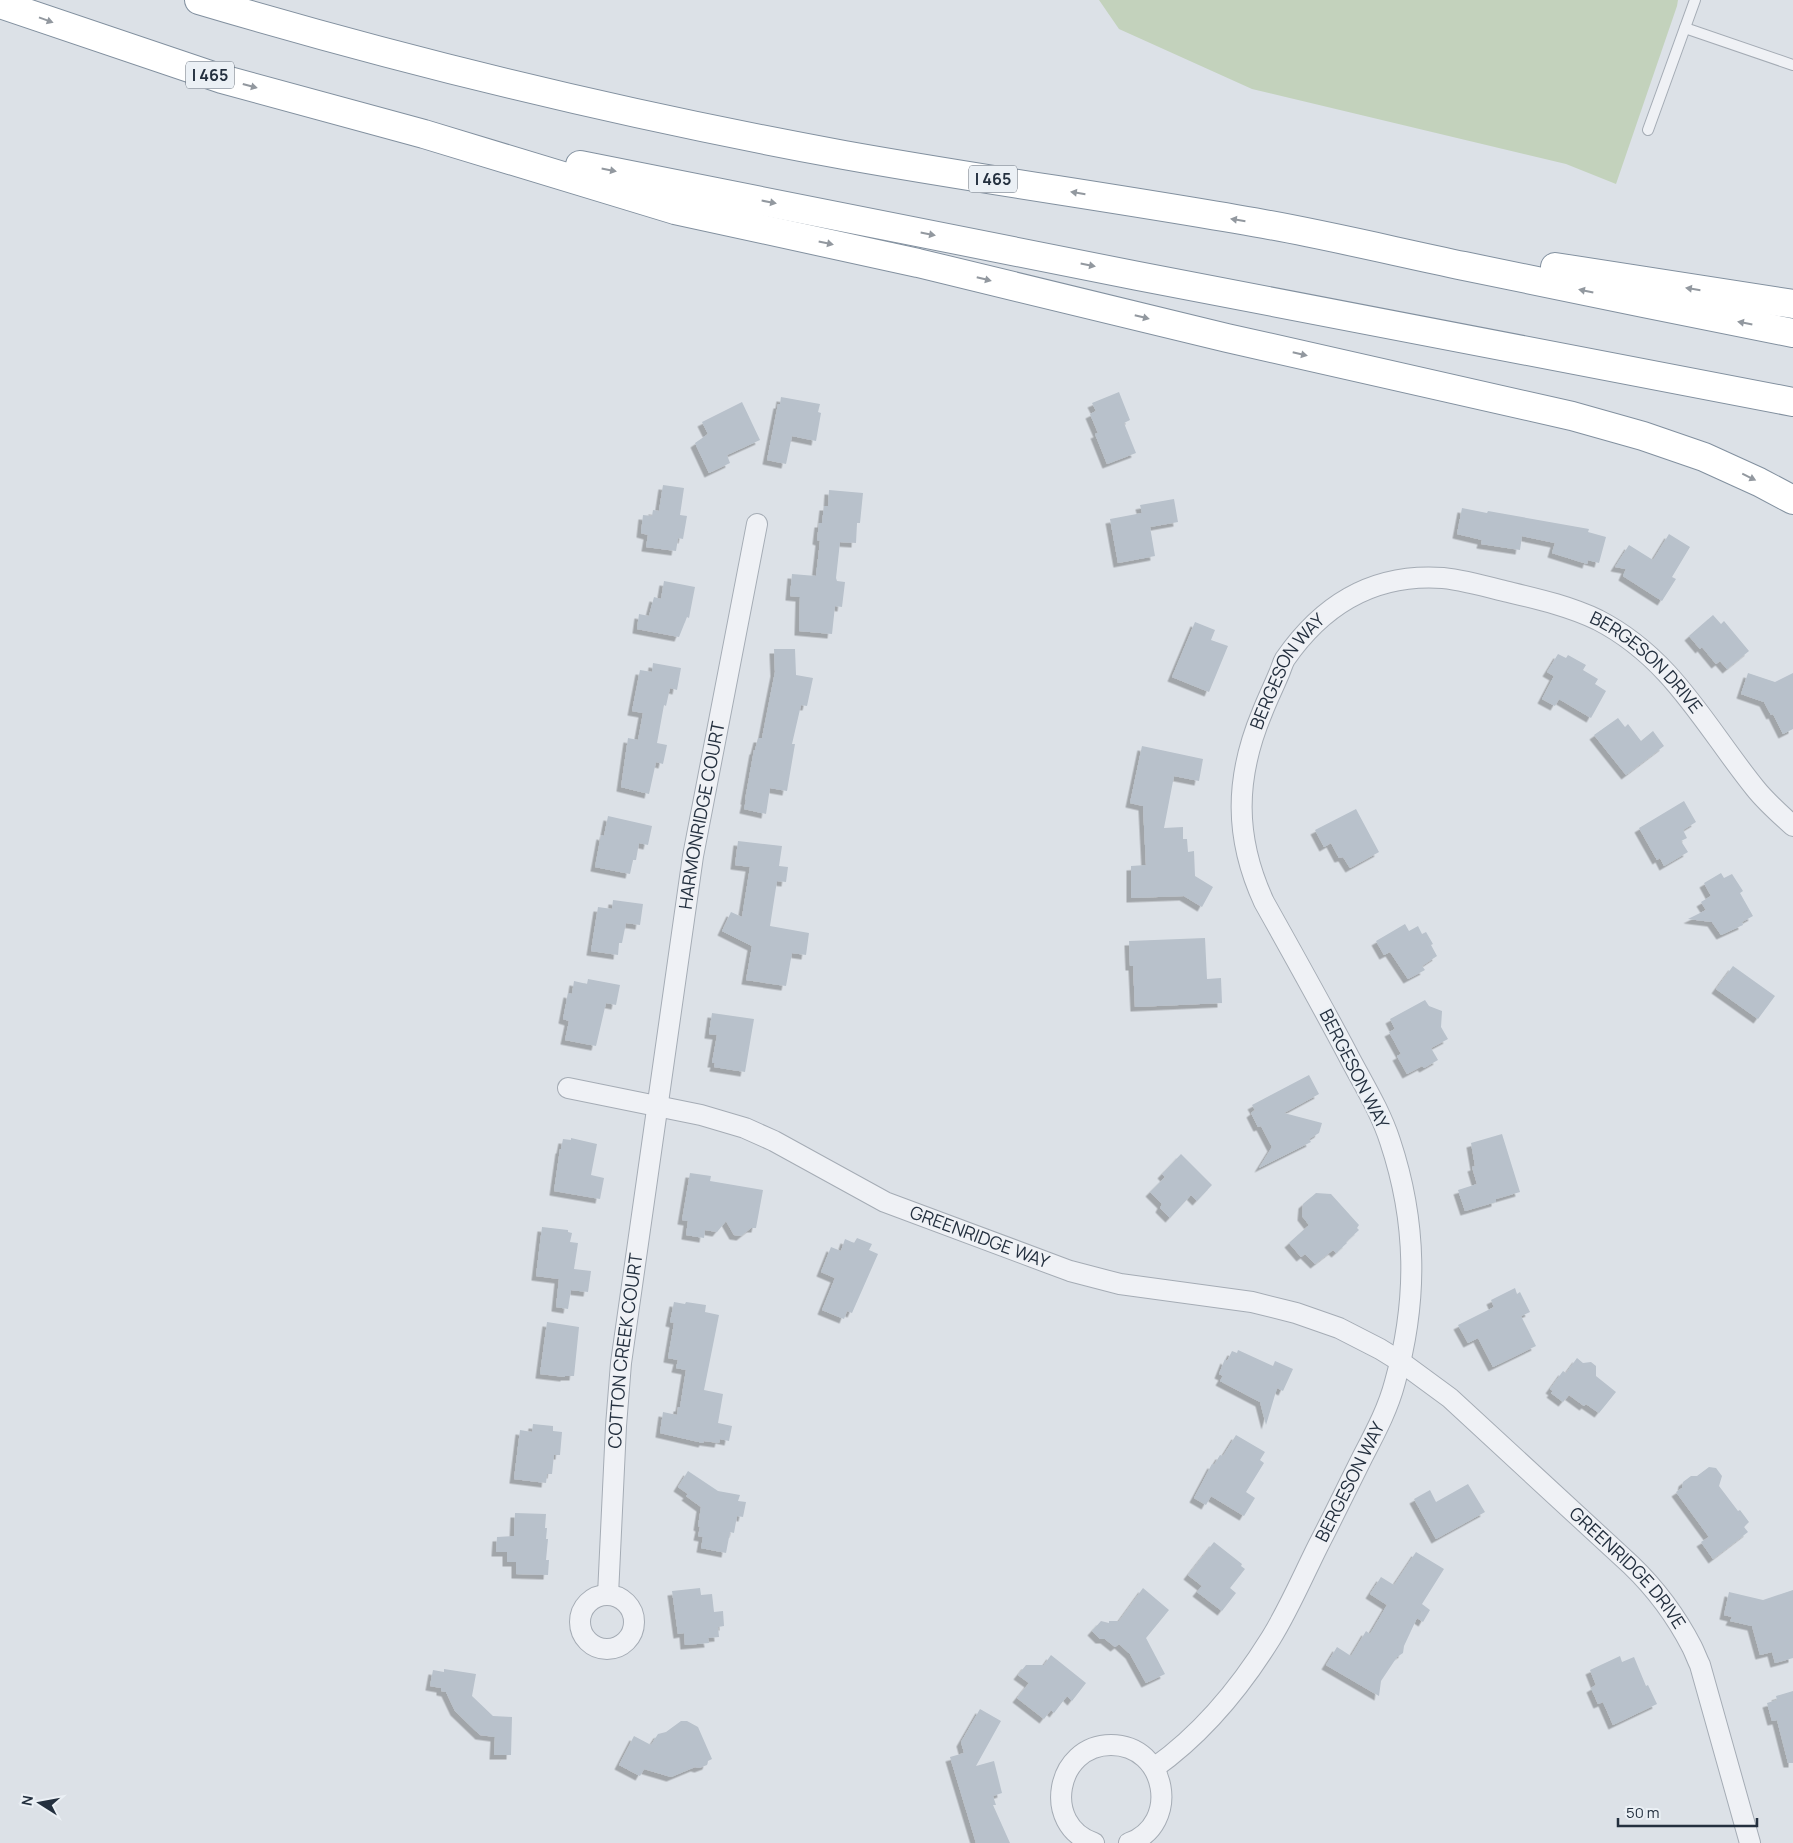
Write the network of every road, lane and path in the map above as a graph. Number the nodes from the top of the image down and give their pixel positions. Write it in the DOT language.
graph roads {
  1 [pos="199,0"];
  2 [pos="1695,0"];
  3 [pos="0,4"];
  4 [pos="1685,28"];
  5 [pos="1793,65"];
  6 [pos="1648,130"];
  7 [pos="424,134"];
  8 [pos="1267,224"];
  9 [pos="1793,304"];
  10 [pos="1793,332"];
  11 [pos="1793,402"];
  12 [pos="1793,500"];
  13 [pos="758,524"];
  14 [pos="1448,579"];
  15 [pos="1793,826"];
  16 [pos="568,1088"];
  17 [pos="658,1107"];
  18 [pos="1401,1362"];
  19 [pos="608,1595"];
  20 [pos="1154,1768"];
  21 [pos="1094,1843"];
  22 [pos="1129,1843"];
  23 [pos="1750,1843"];
  8 -- 1 [label="highway, I 465, one-way"];
  2 -- 4 [label="lane"];
  3 -- 7 [label="highway, I 465, one-way"];
  4 -- 5 [label="lane"];
  4 -- 6 [label="lane"];
  7 -- 11 [label="highway, I 465, one-way"];
  7 -- 12 [label="highway, one-way"];
  9 -- 8 [label="highway, one-way"];
  10 -- 8 [label="highway, I 465, one-way"];
  13 -- 17 [label="street, HARMONRIDGE COURT"];
  14 -- 15 [label="street, BERGESON DRIVE"];
  14 -- 18 [label="street, BERGESON WAY"];
  16 -- 17 [label="street, GREENRIDGE WAY"];
  17 -- 18 [label="street, GREENRIDGE WAY"];
  17 -- 19 [label="street, COTTON CREEK COURT"];
  18 -- 20 [label="street, BERGESON WAY"];
  18 -- 23 [label="street, GREENRIDGE DRIVE"];
  20 -- 21 [label="street"];
  20 -- 22 [label="street"];
}
